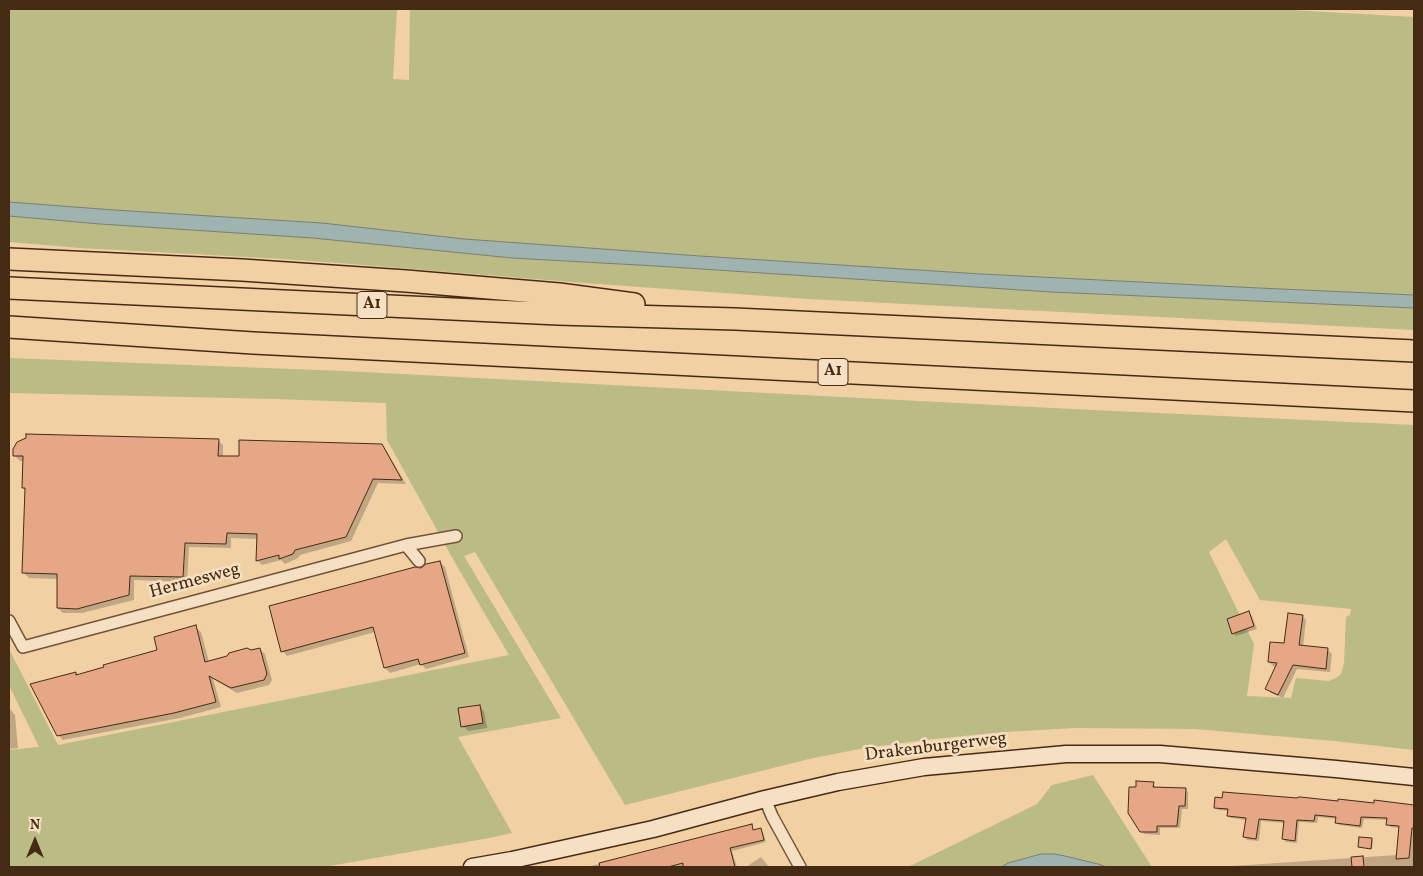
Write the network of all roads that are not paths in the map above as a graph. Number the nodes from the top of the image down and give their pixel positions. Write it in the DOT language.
graph roads {
  1 [pos="9,259"];
  2 [pos="9,288"];
  3 [pos="735,319"];
  4 [pos="9,327"];
  5 [pos="9,340"];
  6 [pos="252,343"];
  7 [pos="1414,350"];
  8 [pos="1414,401"];
  9 [pos="456,536"];
  10 [pos="406,544"];
  11 [pos="419,561"];
  12 [pos="9,620"];
  13 [pos="1414,777"];
  14 [pos="765,799"];
  15 [pos="514,864"];
  16 [pos="472,867"];
  17 [pos="800,867"];
  1 -- 3 [label="highway, A1"];
  2 -- 3 [label="highway, A1"];
  3 -- 7 [label="highway, A1"];
  4 -- 6 [label="highway, A1"];
  5 -- 6 [label="highway, A1"];
  6 -- 8 [label="highway, A1"];
  9 -- 10 [label="street, Hermesweg"];
  10 -- 11 [label="street"];
  10 -- 12 [label="street, Hermesweg"];
  13 -- 14 [label="main road, Drakenburgerweg"];
  14 -- 15 [label="main road, Drakenburgerweg"];
  14 -- 17 [label="street"];
  15 -- 16 [label="main road, Drakenburgerweg"];
}
